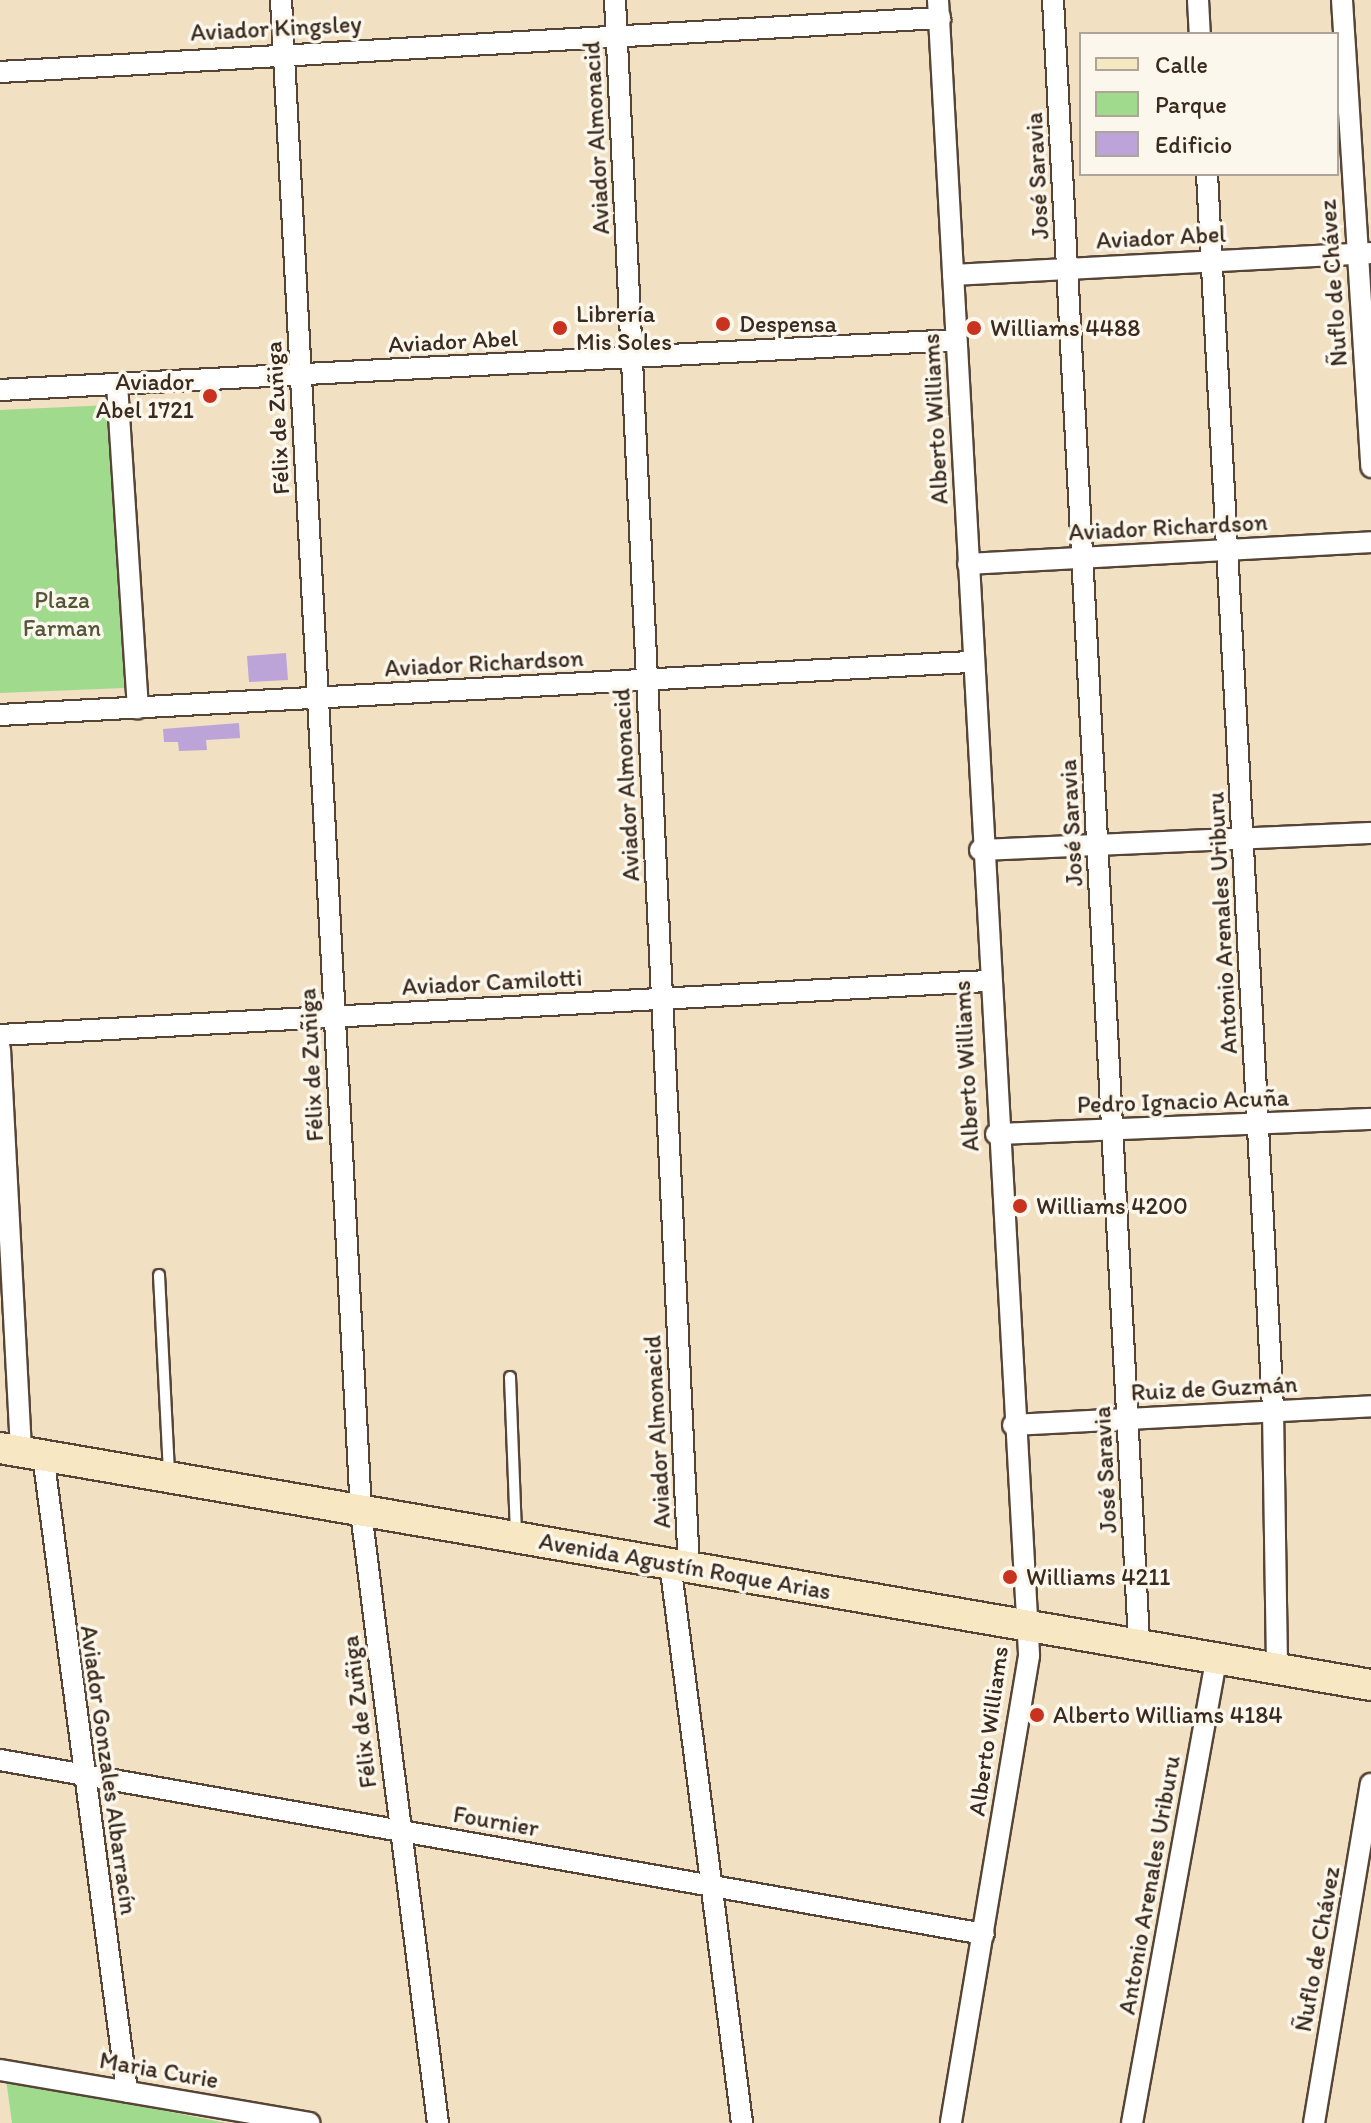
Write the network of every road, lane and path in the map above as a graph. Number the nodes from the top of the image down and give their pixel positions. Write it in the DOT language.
graph roads {
  1 [pos="281,0"];
  2 [pos="615,0"];
  3 [pos="1053,0"];
  4 [pos="1198,0"];
  5 [pos="1342,0"];
  6 [pos="939,9"];
  7 [pos="1200,32"];
  8 [pos="617,35"];
  9 [pos="284,53"];
  10 [pos="0,72"];
  11 [pos="1207,176"];
  12 [pos="1364,254"];
  13 [pos="1212,261"];
  14 [pos="1068,268"];
  15 [pos="953,275"];
  16 [pos="956,340"];
  17 [pos="633,357"];
  18 [pos="301,375"];
  19 [pos="117,384"];
  20 [pos="0,390"];
  21 [pos="1371,467"];
  22 [pos="1371,542"];
  23 [pos="1228,549"];
  24 [pos="1083,558"];
  25 [pos="968,564"];
  26 [pos="970,662"];
  27 [pos="646,681"];
  28 [pos="318,698"];
  29 [pos="138,708"];
  30 [pos="0,715"];
  31 [pos="1371,833"];
  32 [pos="1244,839"];
  33 [pos="1098,845"];
  34 [pos="980,850"];
  35 [pos="987,981"];
  36 [pos="663,1000"];
  37 [pos="335,1016"];
  38 [pos="0,1035"];
  39 [pos="0,1049"];
  40 [pos="1371,1119"];
  41 [pos="1259,1124"];
  42 [pos="1114,1129"];
  43 [pos="996,1134"];
  44 [pos="159,1275"];
  45 [pos="510,1377"];
  46 [pos="1371,1406"];
  47 [pos="1273,1410"];
  48 [pos="1129,1418"];
  49 [pos="1013,1425"];
  50 [pos="21,1451"];
  51 [pos="169,1480"];
  52 [pos="361,1512"];
  53 [pos="516,1538"];
  54 [pos="680,1566"];
  55 [pos="1026,1623"];
  56 [pos="1139,1643"];
  57 [pos="1217,1657"];
  58 [pos="1277,1669"];
  59 [pos="1371,1685"];
  60 [pos="0,1760"];
  61 [pos="82,1776"];
  62 [pos="1371,1784"];
  63 [pos="399,1831"];
  64 [pos="710,1884"];
  65 [pos="984,1934"];
  66 [pos="0,2070"];
  67 [pos="127,2091"];
  68 [pos="258,2118"];
  69 [pos="309,2123"];
  70 [pos="438,2123"];
  71 [pos="742,2123"];
  72 [pos="951,2123"];
  73 [pos="1132,2123"];
  74 [pos="1314,2123"];
  1 -- 9 [label="street, Félix de Zuñiga"];
  2 -- 8 [label="street, Aviador Almonacid"];
  3 -- 14 [label="street, José Saravia"];
  4 -- 7 [label="street"];
  5 -- 12 [label="street, Ñuflo de Chávez"];
  6 -- 8 [label="street, Aviador Kingsley"];
  6 -- 15 [label="street, Alberto Williams"];
  8 -- 9 [label="street, Aviador Kingsley"];
  8 -- 17 [label="street, Aviador Almonacid"];
  9 -- 10 [label="street, Aviador Kingsley"];
  9 -- 18 [label="street, Félix de Zuñiga"];
  11 -- 13 [label="street, Antonio Arenales Uriburu"];
  12 -- 13 [label="street, Aviador Abel"];
  12 -- 21 [label="street, Ñuflo de Chávez"];
  13 -- 14 [label="street, Aviador Abel"];
  13 -- 23 [label="street, Antonio Arenales Uriburu"];
  14 -- 15 [label="street, Aviador Abel"];
  14 -- 24 [label="street, José Saravia"];
  15 -- 16 [label="street, Alberto Williams"];
  16 -- 17 [label="street, Aviador Abel"];
  16 -- 25 [label="street, Alberto Williams"];
  17 -- 18 [label="street, Aviador Abel"];
  17 -- 27 [label="street, Aviador Almonacid"];
  18 -- 19 [label="street, Aviador Abel"];
  18 -- 28 [label="street, Félix de Zuñiga"];
  19 -- 20 [label="street, Aviador Abel"];
  19 -- 29 [label="street"];
  22 -- 23 [label="street, Aviador Richardson"];
  23 -- 24 [label="street, Aviador Richardson"];
  23 -- 32 [label="street, Antonio Arenales Uriburu"];
  24 -- 25 [label="street, Aviador Richardson"];
  24 -- 33 [label="street, José Saravia"];
  25 -- 26 [label="street, Alberto Williams"];
  26 -- 27 [label="street, Aviador Richardson"];
  26 -- 34 [label="street, Alberto Williams"];
  27 -- 28 [label="street, Aviador Richardson"];
  27 -- 36 [label="street, Aviador Almonacid"];
  28 -- 29 [label="street, Aviador Richardson"];
  28 -- 37 [label="street, Félix de Zuñiga"];
  29 -- 30 [label="street, Aviador Richardson"];
  31 -- 32 [label="street"];
  32 -- 33 [label="street"];
  32 -- 41 [label="street, Antonio Arenales Uriburu"];
  33 -- 34 [label="street"];
  33 -- 42 [label="street, José Saravia"];
  34 -- 35 [label="street, Alberto Williams"];
  35 -- 36 [label="street, Aviador Camilotti"];
  35 -- 43 [label="street, Alberto Williams"];
  36 -- 37 [label="street, Aviador Camilotti"];
  36 -- 54 [label="street, Aviador Almonacid"];
  37 -- 38 [label="street, Aviador Camilotti"];
  37 -- 52 [label="street, Félix de Zuñiga"];
  39 -- 50 [label="street, Aviador Gonzales Albarracín"];
  40 -- 41 [label="street, Pedro Ignacio Acuña"];
  41 -- 42 [label="street, Pedro Ignacio Acuña"];
  41 -- 47 [label="street, Antonio Arenales Uriburu"];
  42 -- 43 [label="street, Pedro Ignacio Acuña"];
  42 -- 48 [label="street, José Saravia"];
  43 -- 49 [label="street, Alberto Williams"];
  44 -- 51 [label="lane"];
  45 -- 53 [label="lane"];
  46 -- 47 [label="street, Ruiz de Guzmán"];
  47 -- 48 [label="street, Ruiz de Guzmán"];
  47 -- 58 [label="street, Antonio Arenales Uriburu"];
  48 -- 49 [label="street, Ruiz de Guzmán"];
  48 -- 56 [label="street, José Saravia"];
  49 -- 55 [label="street, Alberto Williams"];
  50 -- 51 [label="main road, Avenida Agustín Roque Arias"];
  50 -- 61 [label="street, Aviador Gonzales Albarracín"];
  51 -- 52 [label="main road, Avenida Agustín Roque Arias"];
  52 -- 53 [label="main road, Avenida Agustín Roque Arias"];
  52 -- 63 [label="street, Félix de Zuñiga"];
  53 -- 54 [label="main road, Avenida Agustín Roque Arias"];
  54 -- 55 [label="main road, Avenida Agustín Roque Arias"];
  54 -- 64 [label="street, Aviador Almonacid"];
  55 -- 56 [label="main road, Avenida Agustín Roque Arias"];
  55 -- 65 [label="street, Alberto Williams"];
  56 -- 57 [label="main road, Avenida Agustín Roque Arias"];
  57 -- 58 [label="main road, Avenida Agustín Roque Arias"];
  57 -- 73 [label="street, Antonio Arenales Uriburu"];
  58 -- 59 [label="main road, Avenida Agustín Roque Arias"];
  60 -- 61 [label="street, Fournier"];
  61 -- 63 [label="street, Fournier"];
  61 -- 67 [label="street, Aviador Gonzales Albarracín"];
  62 -- 74 [label="street, Ñuflo de Chávez"];
  63 -- 64 [label="street, Fournier"];
  63 -- 70 [label="street, Félix de Zuñiga"];
  64 -- 65 [label="street, Fournier"];
  64 -- 71 [label="street, Aviador Almonacid"];
  65 -- 72 [label="street, Alberto Williams"];
  66 -- 67 [label="street, Maria Curie"];
  67 -- 68 [label="street, Maria Curie"];
  68 -- 69 [label="street, Maria Curie"];
}
